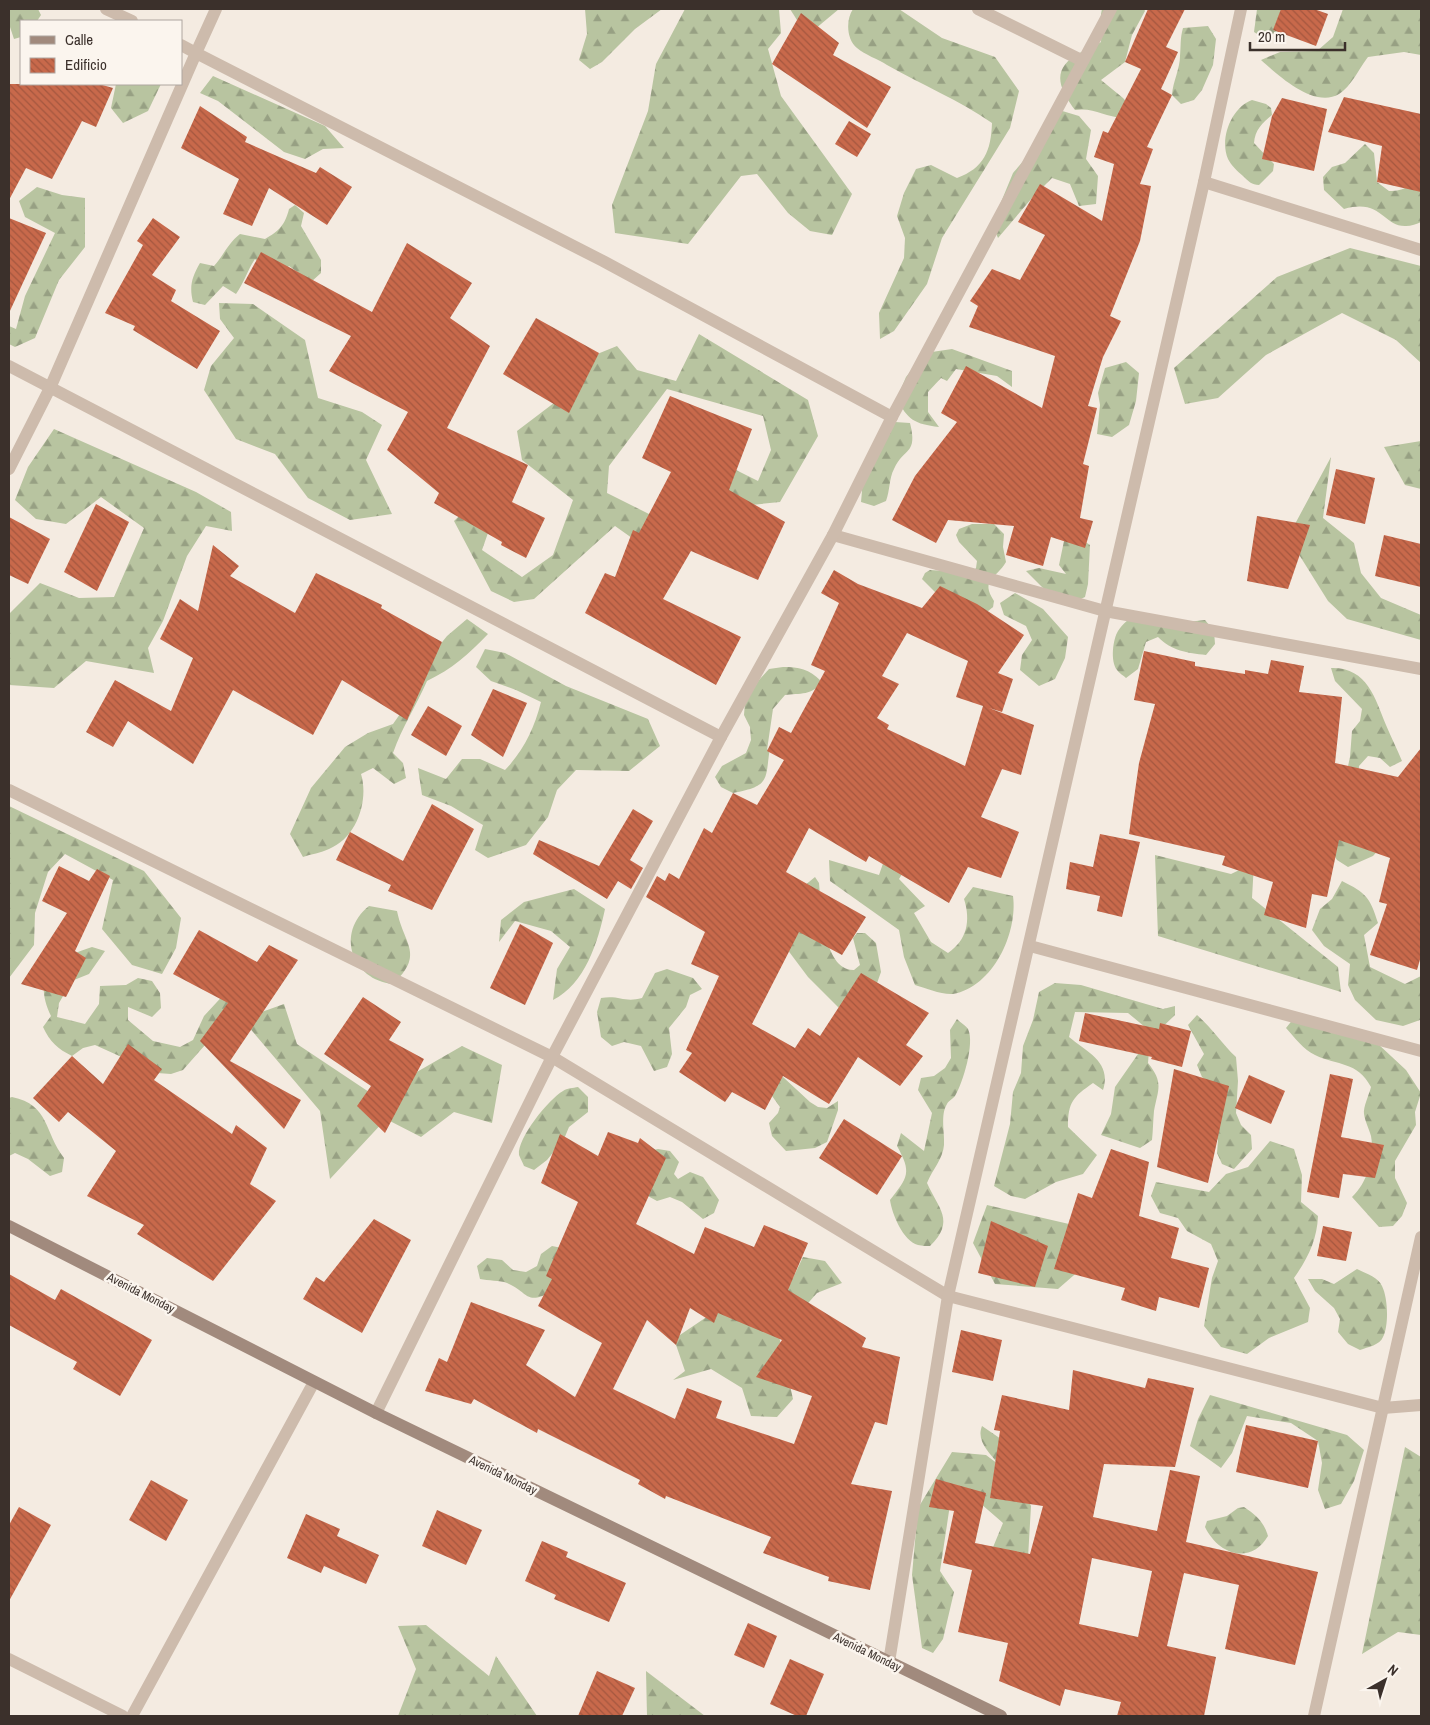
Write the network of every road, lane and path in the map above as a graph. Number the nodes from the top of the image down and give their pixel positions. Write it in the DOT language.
graph roads {
  1 [pos="106,9"];
  2 [pos="216,9"];
  3 [pos="978,9"];
  4 [pos="1111,9"];
  5 [pos="1241,9"];
  6 [pos="130,20"];
  7 [pos="182,46"];
  8 [pos="196,53"];
  9 [pos="1083,61"];
  10 [pos="1204,182"];
  11 [pos="1421,250"];
  12 [pos="9,366"];
  13 [pos="50,388"];
  14 [pos="892,417"];
  15 [pos="9,469"];
  16 [pos="833,535"];
  17 [pos="1105,611"];
  18 [pos="1421,669"];
  19 [pos="721,737"];
  20 [pos="9,790"];
  21 [pos="1030,946"];
  22 [pos="1421,1051"];
  23 [pos="552,1056"];
  24 [pos="9,1226"];
  25 [pos="1421,1237"];
  26 [pos="948,1296"];
  27 [pos="314,1382"];
  28 [pos="1421,1405"];
  29 [pos="1382,1408"];
  30 [pos="376,1413"];
  31 [pos="9,1659"];
  32 [pos="889,1662"];
  33 [pos="123,1716"];
  34 [pos="132,1716"];
  35 [pos="1002,1716"];
  36 [pos="1314,1716"];
  1 -- 6 [label="street"];
  2 -- 8 [label="street"];
  3 -- 9 [label="street"];
  4 -- 9 [label="street"];
  5 -- 10 [label="street"];
  7 -- 8 [label="street"];
  8 -- 13 [label="street"];
  8 -- 14 [label="street"];
  9 -- 14 [label="street"];
  10 -- 11 [label="street"];
  10 -- 17 [label="street"];
  12 -- 13 [label="street"];
  13 -- 15 [label="street"];
  13 -- 19 [label="street"];
  14 -- 16 [label="street"];
  16 -- 17 [label="street"];
  16 -- 19 [label="street"];
  17 -- 18 [label="street"];
  17 -- 21 [label="street"];
  19 -- 23 [label="street"];
  20 -- 23 [label="street"];
  21 -- 22 [label="street"];
  21 -- 26 [label="street"];
  23 -- 26 [label="street"];
  23 -- 30 [label="street"];
  24 -- 27 [label="main road, Avenida Monday"];
  25 -- 29 [label="street"];
  26 -- 29 [label="street"];
  26 -- 32 [label="street"];
  27 -- 30 [label="main road, Avenida Monday"];
  27 -- 34 [label="street"];
  28 -- 29 [label="street"];
  29 -- 36 [label="street"];
  30 -- 32 [label="main road, Avenida Monday"];
  31 -- 33 [label="street"];
  32 -- 35 [label="main road, Avenida Monday"];
}
